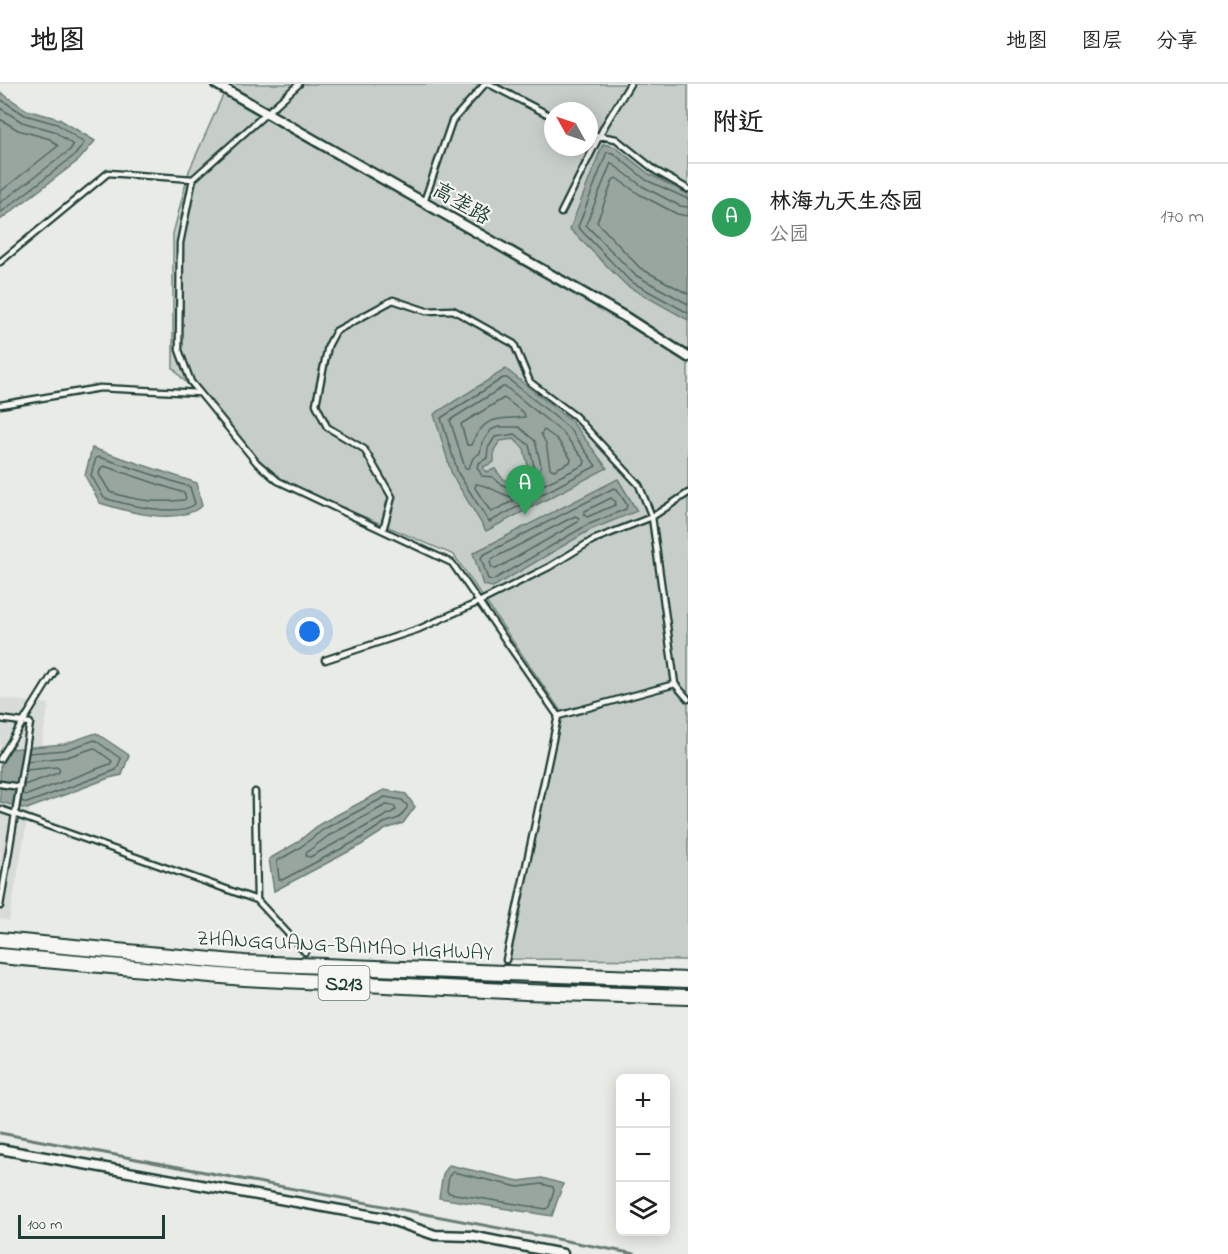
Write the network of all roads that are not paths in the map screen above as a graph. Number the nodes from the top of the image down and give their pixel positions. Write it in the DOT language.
graph roads {
  1 [pos="216,84"];
  2 [pos="299,84"];
  3 [pos="487,84"];
  4 [pos="630,84"];
  5 [pos="544,112"];
  6 [pos="267,113"];
  7 [pos="599,136"];
  8 [pos="193,179"];
  9 [pos="688,189"];
  10 [pos="424,202"];
  11 [pos="561,213"];
  12 [pos="0,262"];
  13 [pos="688,357"];
  14 [pos="200,393"];
  15 [pos="0,405"];
  16 [pos="688,493"];
  17 [pos="652,517"];
  18 [pos="383,530"];
  19 [pos="479,602"];
  20 [pos="325,660"];
  21 [pos="54,672"];
  22 [pos="675,684"];
  23 [pos="688,699"];
  24 [pos="558,716"];
  25 [pos="0,719"];
  26 [pos="0,759"];
  27 [pos="0,784"];
  28 [pos="20,787"];
  29 [pos="255,792"];
  30 [pos="0,809"];
  31 [pos="257,900"];
  32 [pos="0,905"];
  33 [pos="0,940"];
  34 [pos="305,952"];
  35 [pos="0,956"];
  36 [pos="506,960"];
  37 [pos="688,980"];
  38 [pos="688,997"];
  39 [pos="0,1149"];
  40 [pos="563,1254"];
  1 -- 6 [label="street, 高垄路"];
  2 -- 6 [label="lane"];
  3 -- 5 [label="lane"];
  3 -- 10 [label="lane"];
  4 -- 7 [label="lane"];
  6 -- 8 [label="lane"];
  6 -- 10 [label="street, 高垄路"];
  7 -- 9 [label="lane"];
  7 -- 11 [label="lane"];
  8 -- 12 [label="lane"];
  8 -- 14 [label="lane"];
  10 -- 13 [label="street, 高垄路"];
  14 -- 15 [label="lane"];
  14 -- 18 [label="lane"];
  16 -- 17 [label="lane"];
  17 -- 18 [label="lane"];
  17 -- 19 [label="lane"];
  17 -- 22 [label="lane"];
  18 -- 19 [label="lane"];
  19 -- 20 [label="lane"];
  19 -- 24 [label="lane"];
  21 -- 26 [label="lane"];
  22 -- 23 [label="lane"];
  22 -- 24 [label="lane"];
  24 -- 36 [label="lane"];
  25 -- 28 [label="lane"];
  27 -- 28 [label="lane"];
  28 -- 32 [label="lane"];
  29 -- 31 [label="lane"];
  30 -- 31 [label="lane"];
  31 -- 34 [label="lane"];
  33 -- 37 [label="highway, ZHANGGUANG-BAIMAO HIGHWAY / S213"];
  35 -- 38 [label="highway, ZHANGGUANG-BAIMAO HIGHWAY / S213"];
  39 -- 40 [label="street"];
}
